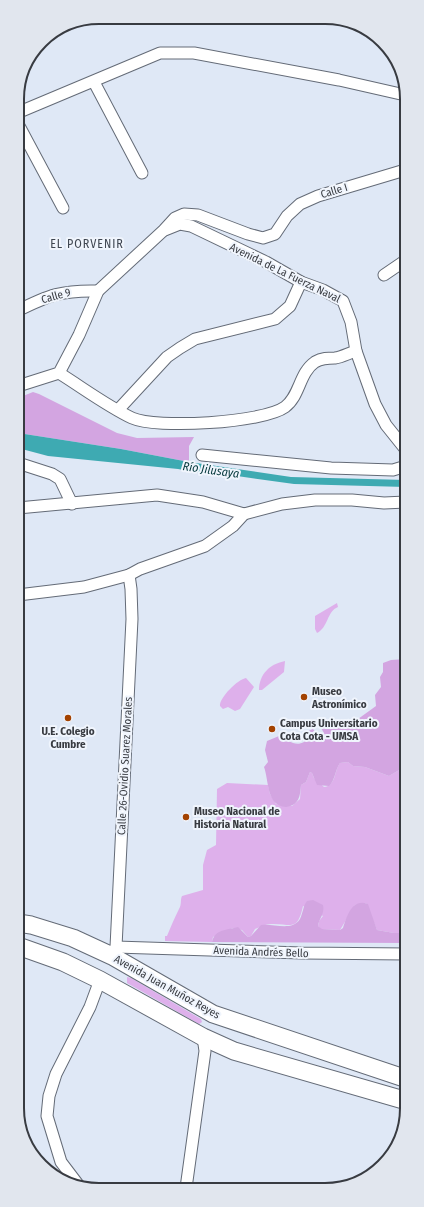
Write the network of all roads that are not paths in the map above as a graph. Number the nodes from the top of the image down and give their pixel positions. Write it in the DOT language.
graph roads {
  1 [pos="94,82"];
  2 [pos="399,94"];
  3 [pos="24,110"];
  4 [pos="24,135"];
  5 [pos="142,172"];
  6 [pos="400,172"];
  7 [pos="64,208"];
  8 [pos="164,230"];
  9 [pos="400,264"];
  10 [pos="384,275"];
  11 [pos="301,282"];
  12 [pos="98,291"];
  13 [pos="24,308"];
  14 [pos="356,351"];
  15 [pos="59,373"];
  16 [pos="24,384"];
  17 [pos="118,410"];
  18 [pos="400,442"];
  19 [pos="202,455"];
  20 [pos="24,465"];
  21 [pos="400,468"];
  22 [pos="400,502"];
  23 [pos="72,504"];
  24 [pos="24,508"];
  25 [pos="244,514"];
  26 [pos="129,575"];
  27 [pos="24,594"];
  28 [pos="24,924"];
  29 [pos="24,948"];
  30 [pos="114,952"];
  31 [pos="400,954"];
  32 [pos="100,980"];
  33 [pos="213,1014"];
  34 [pos="203,1038"];
  35 [pos="400,1077"];
  36 [pos="400,1099"];
  37 [pos="73,1178"];
  38 [pos="187,1183"];
  1 -- 2 [label="street"];
  1 -- 3 [label="street"];
  1 -- 5 [label="street"];
  4 -- 7 [label="street"];
  6 -- 8 [label="street, Calle I"];
  8 -- 11 [label="street, Avenida de La Fuerza Naval"];
  8 -- 12 [label="street"];
  9 -- 10 [label="street"];
  11 -- 14 [label="street, Avenida de La Fuerza Naval"];
  11 -- 17 [label="street"];
  12 -- 13 [label="street, Calle 9"];
  12 -- 15 [label="street"];
  14 -- 17 [label="street"];
  14 -- 18 [label="street, Avenida de La Fuerza Naval"];
  15 -- 16 [label="street"];
  15 -- 17 [label="street"];
  19 -- 21 [label="street"];
  20 -- 23 [label="street"];
  22 -- 25 [label="street"];
  23 -- 24 [label="street"];
  23 -- 25 [label="street"];
  25 -- 26 [label="street"];
  26 -- 27 [label="street"];
  26 -- 30 [label="street, Calle 26-Ovidio Suarez Morales"];
  28 -- 30 [label="main road, Avenida Juan Muñoz Reyes"];
  29 -- 32 [label="main road"];
  30 -- 31 [label="street, Avenida Andrés Bello"];
  30 -- 32 [label="main road"];
  30 -- 33 [label="main road, Avenida Juan Muñoz Reyes"];
  32 -- 34 [label="main road"];
  32 -- 37 [label="street"];
  33 -- 34 [label="main road"];
  33 -- 35 [label="main road, Avenida Juan Muñoz Reyes"];
  34 -- 36 [label="main road"];
  34 -- 38 [label="street"];
}
